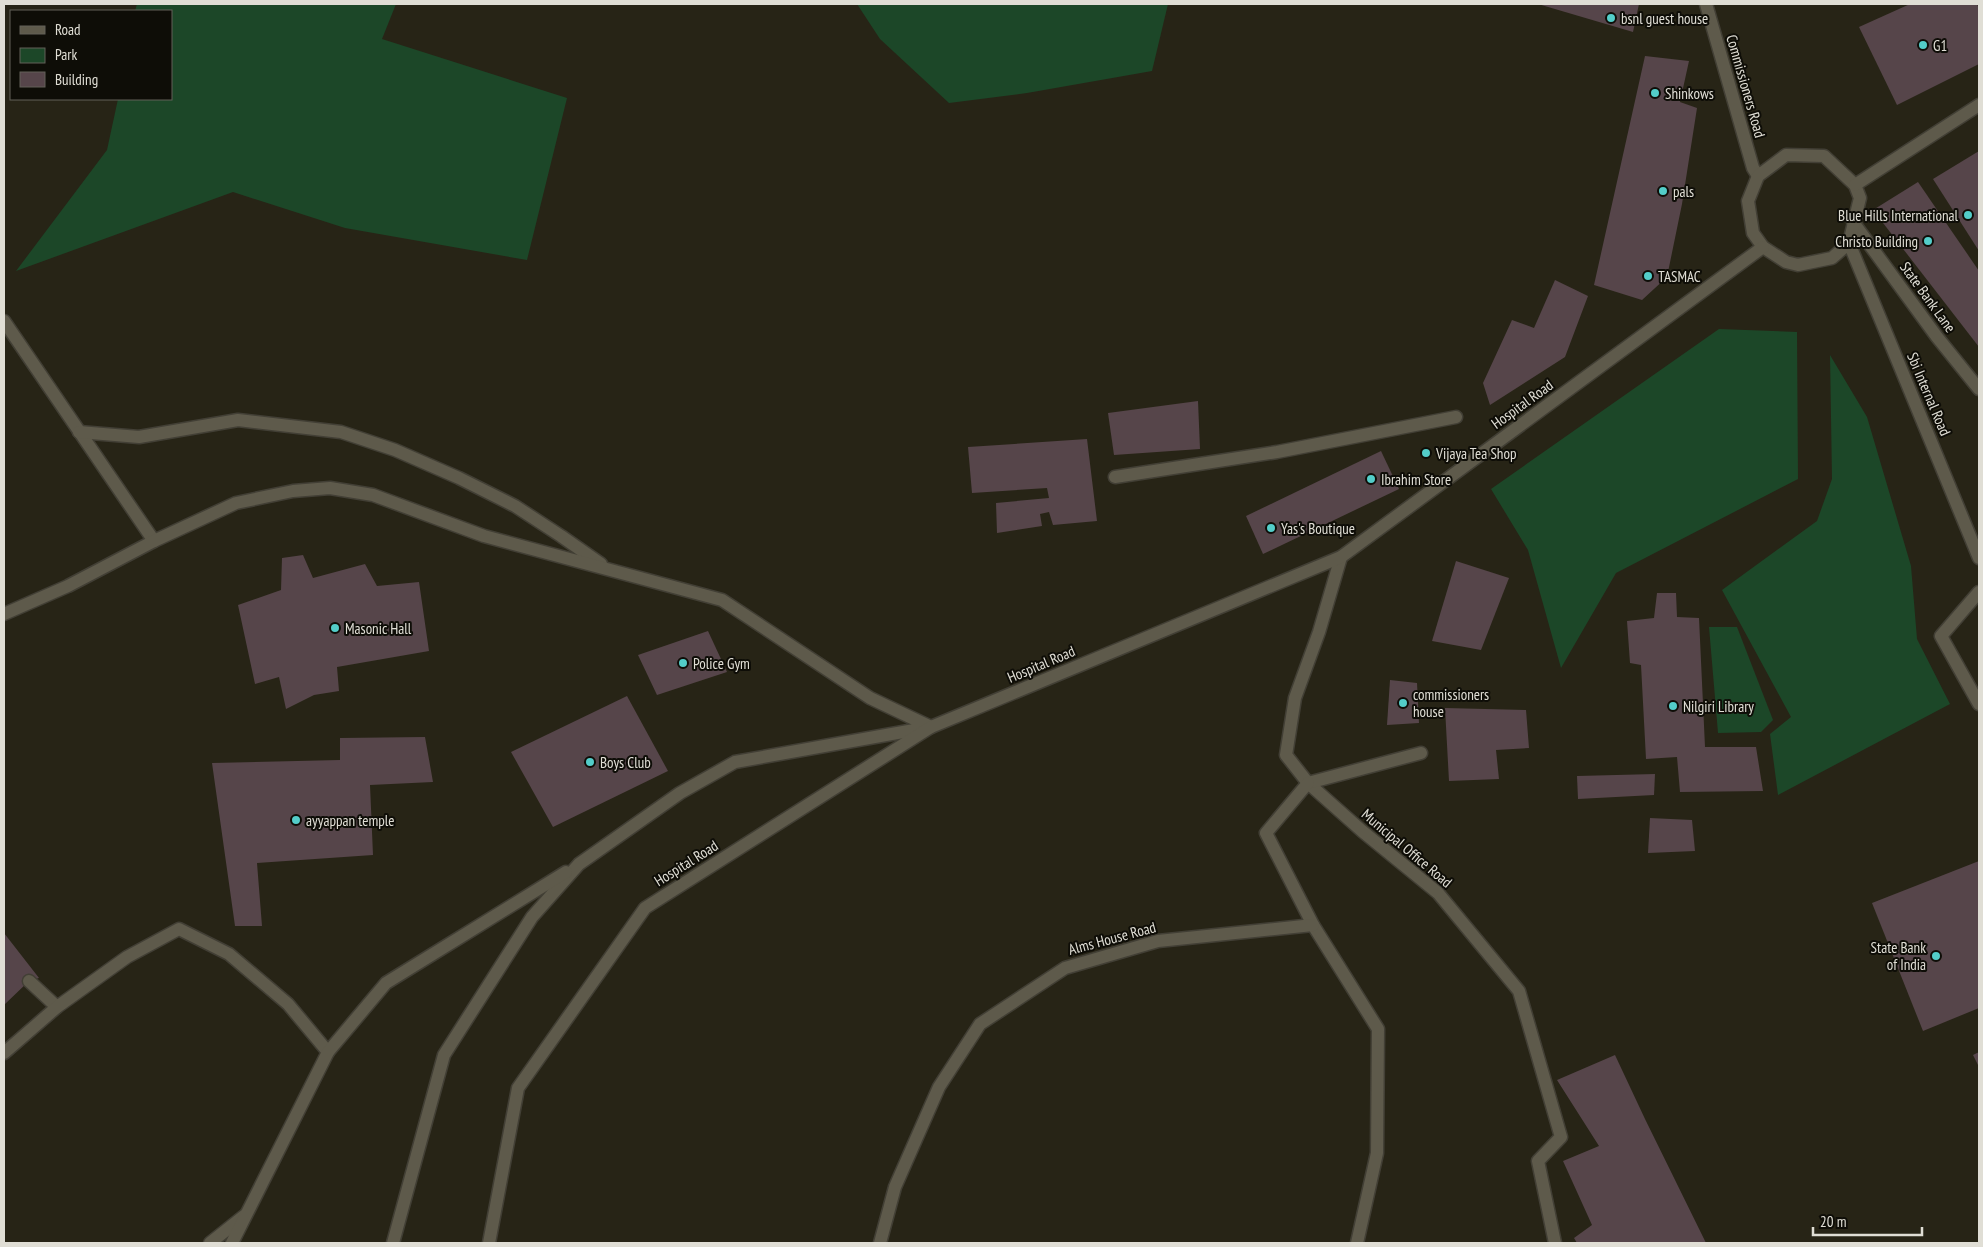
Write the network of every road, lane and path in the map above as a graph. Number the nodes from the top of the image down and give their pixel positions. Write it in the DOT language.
graph roads {
  1 [pos="1706,4"];
  2 [pos="1979,105"];
  3 [pos="1758,176"];
  4 [pos="1855,185"];
  5 [pos="1853,222"];
  6 [pos="1849,243"];
  7 [pos="1763,247"];
  8 [pos="4,320"];
  9 [pos="1979,389"];
  10 [pos="1456,417"];
  11 [pos="79,432"];
  12 [pos="1115,477"];
  13 [pos="154,541"];
  14 [pos="1340,557"];
  15 [pos="1979,558"];
  16 [pos="606,569"];
  17 [pos="1979,592"];
  18 [pos="4,614"];
  19 [pos="1979,704"];
  20 [pos="931,727"];
  21 [pos="1421,754"];
  22 [pos="1308,784"];
  23 [pos="579,864"];
  24 [pos="1313,925"];
  25 [pos="29,982"];
  26 [pos="57,1007"];
  27 [pos="328,1052"];
  28 [pos="4,1053"];
  29 [pos="249,1211"];
  30 [pos="210,1243"];
  31 [pos="232,1243"];
  32 [pos="393,1243"];
  33 [pos="489,1243"];
  34 [pos="880,1243"];
  35 [pos="1357,1243"];
  36 [pos="1555,1243"];
  1 -- 3 [label="street, Commissioners Road"];
  2 -- 4 [label="street"];
  3 -- 4 [label="street"];
  3 -- 7 [label="street"];
  4 -- 5 [label="street"];
  5 -- 6 [label="street"];
  5 -- 9 [label="street, State Bank Lane"];
  6 -- 7 [label="street"];
  6 -- 15 [label="street, Sbi Internal Road"];
  7 -- 14 [label="street, Hospital Road"];
  8 -- 11 [label="street"];
  10 -- 12 [label="street"];
  11 -- 13 [label="street"];
  11 -- 16 [label="street"];
  13 -- 16 [label="street"];
  13 -- 18 [label="street"];
  14 -- 20 [label="street, Hospital Road"];
  14 -- 22 [label="street, Municipal Office Road"];
  16 -- 20 [label="street"];
  17 -- 19 [label="street"];
  20 -- 23 [label="street"];
  20 -- 33 [label="street, Hospital Road"];
  21 -- 22 [label="street"];
  22 -- 24 [label="street"];
  22 -- 36 [label="street, Municipal Office Road"];
  23 -- 27 [label="street"];
  23 -- 32 [label="street"];
  24 -- 34 [label="street, Alms House Road"];
  24 -- 35 [label="street"];
  25 -- 26 [label="street"];
  26 -- 27 [label="street"];
  26 -- 28 [label="street"];
  27 -- 29 [label="street"];
  29 -- 30 [label="street"];
  29 -- 31 [label="street"];
}
